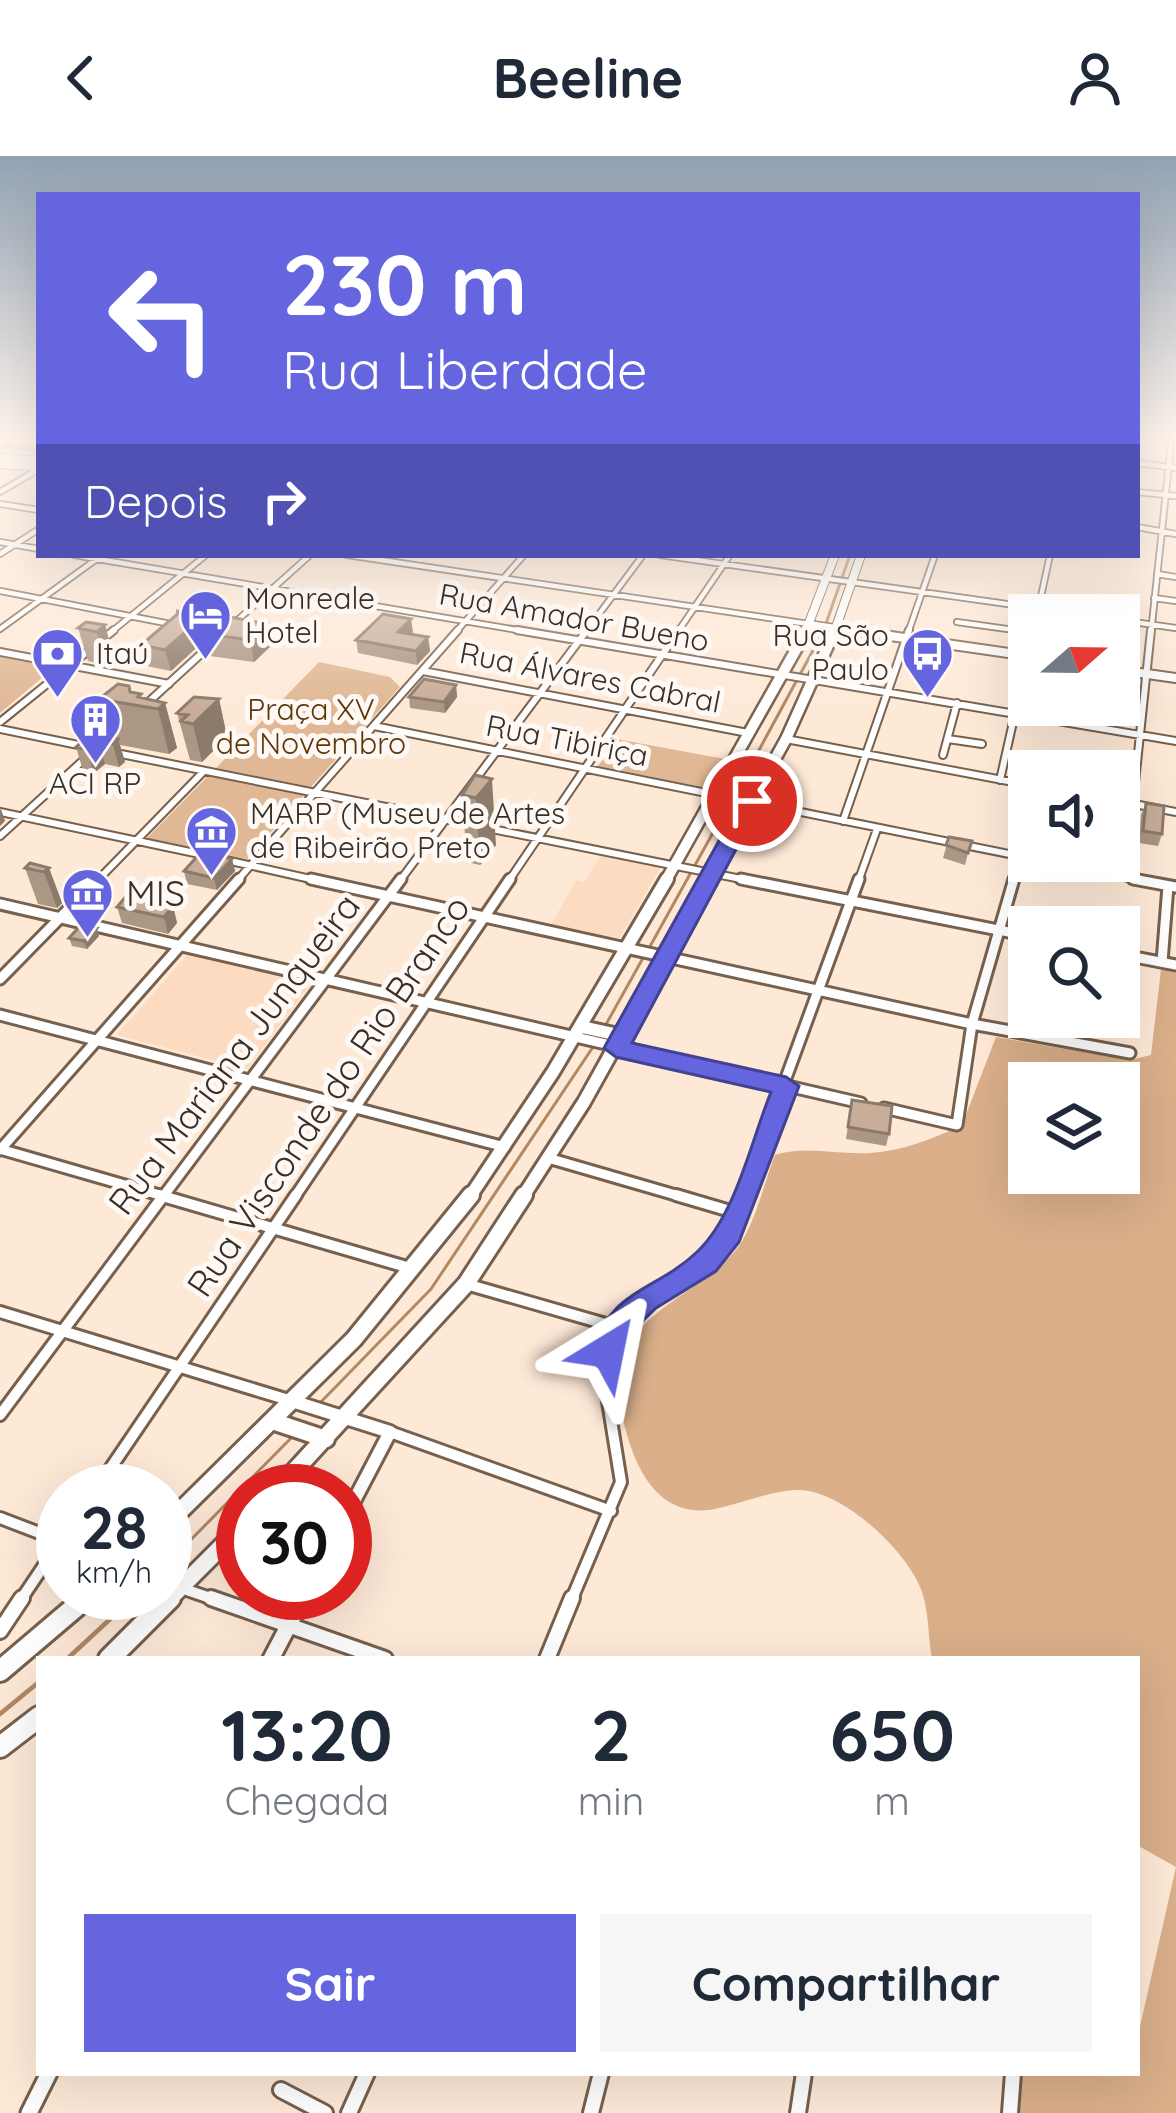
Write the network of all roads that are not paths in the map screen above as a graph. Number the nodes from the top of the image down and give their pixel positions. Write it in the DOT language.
graph roads {
  1 [pos="1148,527"];
  2 [pos="1162,529"];
  3 [pos="36,531"];
  4 [pos="1176,534"];
  5 [pos="0,542"];
  6 [pos="15,544"];
  7 [pos="36,548"];
  8 [pos="0,554"];
  9 [pos="1159,557"];
  10 [pos="98,558"];
  11 [pos="104,558"];
  12 [pos="202,558"];
  13 [pos="307,558"];
  14 [pos="367,558"];
  15 [pos="521,558"];
  16 [pos="641,558"];
  17 [pos="682,558"];
  18 [pos="728,558"];
  19 [pos="835,558"];
  20 [pos="860,558"];
  21 [pos="934,558"];
  22 [pos="1049,558"];
  23 [pos="1176,560"];
  24 [pos="724,564"];
  25 [pos="183,574"];
  26 [pos="1156,574"];
  27 [pos="1176,577"];
  28 [pos="503,578"];
  29 [pos="831,579"];
  30 [pos="851,581"];
  31 [pos="272,589"];
  32 [pos="0,591"];
  33 [pos="924,592"];
  34 [pos="1042,594"];
  35 [pos="613,595"];
  36 [pos="1154,598"];
  37 [pos="40,599"];
  38 [pos="1176,601"];
  39 [pos="695,607"];
  40 [pos="1008,607"];
  41 [pos="131,616"];
  42 [pos="466,621"];
  43 [pos="957,622"];
  44 [pos="1140,623"];
  45 [pos="813,624"];
  46 [pos="1151,624"];
  47 [pos="177,625"];
  48 [pos="834,628"];
  49 [pos="1176,628"];
  50 [pos="0,629"];
  51 [pos="200,629"];
  52 [pos="1008,629"];
  53 [pos="223,633"];
  54 [pos="908,639"];
  55 [pos="578,641"];
  56 [pos="1008,651"];
  57 [pos="0,652"];
  58 [pos="664,655"];
  59 [pos="69,665"];
  60 [pos="423,671"];
  61 [pos="1140,673"];
  62 [pos="1147,674"];
  63 [pos="787,675"];
  64 [pos="812,679"];
  65 [pos="1176,679"];
  66 [pos="169,684"];
  67 [pos="888,692"];
  68 [pos="538,693"];
  69 [pos="958,704"];
  70 [pos="626,710"];
  71 [pos="1008,712"];
  72 [pos="135,714"];
  73 [pos="0,726"];
  74 [pos="374,726"];
  75 [pos="1012,726"];
  76 [pos="1090,726"];
  77 [pos="748,733"];
  78 [pos="1142,735"];
  79 [pos="785,739"];
  80 [pos="948,740"];
  81 [pos="1176,741"];
  82 [pos="982,744"];
  83 [pos="98,747"];
  84 [pos="1140,750"];
  85 [pos="495,751"];
  86 [pos="865,754"];
  87 [pos="944,755"];
  88 [pos="587,769"];
  89 [pos="204,771"];
  90 [pos="1000,780"];
  91 [pos="1008,781"];
  92 [pos="315,793"];
  93 [pos="717,800"];
  94 [pos="1140,804"];
  95 [pos="746,805"];
  96 [pos="0,812"];
  97 [pos="1176,812"];
  98 [pos="21,817"];
  99 [pos="444,819"];
  100 [pos="843,821"];
  101 [pos="877,829"];
  102 [pos="0,836"];
  103 [pos="540,838"];
  104 [pos="135,841"];
  105 [pos="1008,854"];
  106 [pos="251,865"];
  107 [pos="678,866"];
  108 [pos="710,873"];
  109 [pos="1140,880"];
  110 [pos="1015,882"];
  111 [pos="1172,886"];
  112 [pos="386,895"];
  113 [pos="852,901"];
  114 [pos="0,904"];
  115 [pos="486,917"];
  116 [pos="60,918"];
  117 [pos="997,930"];
  118 [pos="1008,932"];
  119 [pos="179,947"];
  120 [pos="633,947"];
  121 [pos="665,954"];
  122 [pos="1140,958"];
  123 [pos="1162,962"];
  124 [pos="1176,965"];
  125 [pos="0,979"];
  126 [pos="324,981"];
  127 [pos="815,988"];
  128 [pos="426,1005"];
  129 [pos="0,1015"];
  130 [pos="972,1024"];
  131 [pos="582,1034"];
  132 [pos="98,1040"];
  133 [pos="615,1041"];
  134 [pos="1130,1053"];
  135 [pos="250,1080"];
  136 [pos="786,1086"];
  137 [pos="356,1109"];
  138 [pos="505,1147"];
  139 [pos="0,1150"];
  140 [pos="548,1158"];
  141 [pos="161,1197"];
  142 [pos="737,1213"];
  143 [pos="275,1228"];
  144 [pos="415,1269"];
  145 [pos="466,1284"];
  146 [pos="0,1312"];
  147 [pos="616,1327"];
  148 [pos="62,1330"];
  149 [pos="178,1368"];
  150 [pos="299,1403"];
  151 [pos="0,1415"];
  152 [pos="340,1416"];
  153 [pos="280,1424"];
  154 [pos="390,1432"];
  155 [pos="320,1437"];
  156 [pos="112,1464"];
  157 [pos="298,1464"];
  158 [pos="372,1466"];
  159 [pos="192,1502"];
  160 [pos="611,1511"];
  161 [pos="0,1518"];
  162 [pos="36,1531"];
  163 [pos="216,1552"];
  164 [pos="192,1577"];
  165 [pos="36,1578"];
  166 [pos="192,1592"];
  167 [pos="60,1620"];
  168 [pos="149,1620"];
  169 [pos="292,1620"];
  170 [pos="290,1624"];
  171 [pos="0,1631"];
  172 [pos="112,1656"];
  173 [pos="273,1656"];
  174 [pos="377,1656"];
  175 [pos="549,1656"];
  176 [pos="0,1671"];
  177 [pos="36,1719"];
  178 [pos="0,1747"];
  179 [pos="48,2076"];
  180 [pos="366,2076"];
  181 [pos="600,2076"];
  182 [pos="804,2076"];
  183 [pos="1013,2076"];
  184 [pos="280,2090"];
  185 [pos="28,2113"];
  186 [pos="325,2113"];
  187 [pos="349,2113"];
  188 [pos="591,2113"];
  189 [pos="798,2113"];
  190 [pos="1010,2113"];
  1 -- 2 [label="street"];
  2 -- 4 [label="street"];
  2 -- 9 [label="street"];
  3 -- 6 [label="street"];
  5 -- 6 [label="street"];
  6 -- 7 [label="street"];
  6 -- 8 [label="street"];
  9 -- 23 [label="street"];
  9 -- 26 [label="street"];
  10 -- 37 [label="street"];
  11 -- 25 [label="street, Rua Amador Bueno"];
  12 -- 25 [label="street"];
  13 -- 31 [label="street"];
  14 -- 28 [label="street"];
  15 -- 28 [label="street"];
  16 -- 35 [label="street, Rua Mariana Junqueira"];
  17 -- 24 [label="street"];
  18 -- 24 [label="street, Rua Visconde do Rio Branco"];
  19 -- 29 [label="main road"];
  20 -- 30 [label="main road"];
  21 -- 33 [label="street"];
  22 -- 34 [label="street"];
  24 -- 29 [label="street"];
  24 -- 39 [label="street, Rua Visconde do Rio Branco"];
  25 -- 31 [label="street, Rua Amador Bueno"];
  25 -- 41 [label="street"];
  26 -- 27 [label="street"];
  26 -- 36 [label="street"];
  28 -- 35 [label="street"];
  28 -- 42 [label="street"];
  29 -- 30 [label="street"];
  29 -- 45 [label="main road"];
  30 -- 33 [label="street"];
  30 -- 48 [label="main road"];
  31 -- 42 [label="street, Rua Amador Bueno"];
  31 -- 53 [label="street"];
  32 -- 37 [label="street"];
  33 -- 40 [label="street"];
  33 -- 54 [label="street"];
  35 -- 39 [label="street"];
  35 -- 55 [label="street, Rua Mariana Junqueira"];
  36 -- 38 [label="street"];
  36 -- 46 [label="street"];
  37 -- 41 [label="street"];
  37 -- 50 [label="street"];
  39 -- 45 [label="street"];
  39 -- 58 [label="street, Rua Visconde do Rio Branco"];
  41 -- 47 [label="street"];
  41 -- 59 [label="street"];
  42 -- 55 [label="street, Rua Amador Bueno"];
  42 -- 60 [label="street"];
  43 -- 52 [label="street"];
  44 -- 46 [label="street"];
  45 -- 48 [label="street"];
  45 -- 63 [label="main road"];
  46 -- 49 [label="street"];
  46 -- 62 [label="street"];
  48 -- 54 [label="street"];
  48 -- 64 [label="main road"];
  51 -- 53 [label="street"];
  53 -- 66 [label="street"];
  54 -- 56 [label="street"];
  54 -- 67 [label="street"];
  55 -- 58 [label="street, Rua Amador Bueno"];
  55 -- 68 [label="street, Rua Mariana Junqueira"];
  57 -- 59 [label="street"];
  58 -- 63 [label="street, Rua Amador Bueno"];
  58 -- 70 [label="street, Rua Visconde do Rio Branco"];
  59 -- 66 [label="street"];
  59 -- 73 [label="street"];
  60 -- 68 [label="street, Rua Álvares Cabral"];
  60 -- 74 [label="street"];
  61 -- 62 [label="street"];
  62 -- 65 [label="street"];
  62 -- 78 [label="street"];
  63 -- 64 [label="street"];
  63 -- 77 [label="main road"];
  64 -- 67 [label="street"];
  64 -- 79 [label="main road"];
  66 -- 72 [label="street"];
  67 -- 69 [label="street"];
  67 -- 86 [label="street"];
  68 -- 70 [label="street, Rua Álvares Cabral"];
  68 -- 85 [label="street, Rua Mariana Junqueira"];
  69 -- 71 [label="street"];
  69 -- 80 [label="street"];
  70 -- 77 [label="street, Rua Álvares Cabral"];
  70 -- 88 [label="street, Rua Visconde do Rio Branco"];
  73 -- 83 [label="street"];
  74 -- 85 [label="street, Rua Tibiriça"];
  74 -- 92 [label="street"];
  75 -- 90 [label="street"];
  76 -- 78 [label="street"];
  77 -- 93 [label="main road"];
  78 -- 81 [label="street"];
  78 -- 84 [label="street"];
  79 -- 86 [label="street"];
  79 -- 95 [label="main road"];
  80 -- 82 [label="street"];
  80 -- 87 [label="street"];
  83 -- 89 [label="street"];
  83 -- 98 [label="street"];
  85 -- 88 [label="street, Rua Tibiriça"];
  85 -- 99 [label="street, Rua Mariana Junqueira"];
  86 -- 90 [label="street"];
  86 -- 100 [label="street"];
  88 -- 93 [label="street, Rua Tibiriça"];
  88 -- 103 [label="street, Rua Visconde do Rio Branco"];
  89 -- 92 [label="street"];
  89 -- 104 [label="street"];
  90 -- 91 [label="street"];
  92 -- 99 [label="street"];
  92 -- 106 [label="street"];
  93 -- 95 [label="street, Rua Tibiriça"];
  93 -- 107 [label="main road"];
  94 -- 97 [label="street"];
  95 -- 100 [label="street, Rua Tibiriça"];
  95 -- 108 [label="main road"];
  96 -- 98 [label="street"];
  98 -- 102 [label="street"];
  98 -- 104 [label="street"];
  99 -- 103 [label="street"];
  99 -- 112 [label="street, Rua Mariana Junqueira"];
  100 -- 101 [label="street, Rua Tibiriça"];
  101 -- 105 [label="street, Rua Tibiriça"];
  101 -- 113 [label="street"];
  103 -- 107 [label="street"];
  103 -- 115 [label="street, Rua Visconde do Rio Branco"];
  104 -- 106 [label="street"];
  104 -- 116 [label="street"];
  106 -- 112 [label="street"];
  106 -- 119 [label="street"];
  107 -- 108 [label="street"];
  107 -- 120 [label="main road"];
  108 -- 113 [label="street"];
  108 -- 121 [label="main road"];
  109 -- 111 [label="street"];
  110 -- 117 [label="street"];
  111 -- 123 [label="street"];
  112 -- 115 [label="street"];
  112 -- 126 [label="street, Rua Mariana Junqueira"];
  113 -- 117 [label="street"];
  113 -- 127 [label="street"];
  114 -- 116 [label="street"];
  115 -- 120 [label="street"];
  115 -- 128 [label="street, Rua Visconde do Rio Branco"];
  116 -- 119 [label="street"];
  116 -- 125 [label="street"];
  117 -- 118 [label="street"];
  117 -- 130 [label="street"];
  119 -- 126 [label="street"];
  119 -- 132 [label="street"];
  120 -- 121 [label="street"];
  120 -- 131 [label="main road"];
  121 -- 127 [label="street"];
  121 -- 133 [label="main road"];
  122 -- 123 [label="street"];
  123 -- 124 [label="street"];
  126 -- 128 [label="street"];
  126 -- 135 [label="street, Rua Mariana Junqueira"];
  127 -- 130 [label="street"];
  127 -- 136 [label="street"];
  128 -- 131 [label="street"];
  128 -- 137 [label="street, Rua Visconde do Rio Branco"];
  129 -- 132 [label="street"];
  130 -- 134 [label="street"];
  130 -- 136 [label="street"];
  131 -- 133 [label="main road"];
  131 -- 138 [label="main road"];
  132 -- 135 [label="street"];
  132 -- 139 [label="street"];
  133 -- 136 [label="street"];
  133 -- 140 [label="main road"];
  135 -- 137 [label="street"];
  135 -- 141 [label="street, Rua Mariana Junqueira"];
  136 -- 142 [label="street"];
  137 -- 138 [label="street"];
  137 -- 143 [label="street, Rua Visconde do Rio Branco"];
  138 -- 144 [label="main road"];
  139 -- 141 [label="street"];
  140 -- 142 [label="street"];
  140 -- 145 [label="main road"];
  141 -- 143 [label="street"];
  141 -- 148 [label="street, Rua Mariana Junqueira"];
  142 -- 147 [label="street"];
  143 -- 144 [label="street"];
  143 -- 149 [label="street, Rua Visconde do Rio Branco"];
  144 -- 150 [label="main road"];
  145 -- 147 [label="street"];
  145 -- 152 [label="main road"];
  146 -- 148 [label="street"];
  147 -- 160 [label="street"];
  148 -- 149 [label="street"];
  148 -- 151 [label="street, Rua Mariana Junqueira"];
  149 -- 150 [label="street"];
  149 -- 156 [label="street, Rua Visconde do Rio Branco"];
  150 -- 152 [label="street"];
  150 -- 153 [label="main road"];
  152 -- 154 [label="street"];
  152 -- 155 [label="main road"];
  153 -- 155 [label="main road"];
  153 -- 159 [label="main road"];
  154 -- 158 [label="street"];
  154 -- 160 [label="street"];
  155 -- 157 [label="main road"];
  160 -- 175 [label="street"];
  161 -- 162 [label="street"];
  163 -- 164 [label="main road"];
  165 -- 171 [label="street"];
  166 -- 170 [label="street"];
  167 -- 176 [label="main road"];
  168 -- 172 [label="main road"];
  169 -- 170 [label="street"];
  170 -- 173 [label="street"];
  170 -- 174 [label="street"];
  177 -- 178 [label="main road"];
  179 -- 185 [label="street"];
  180 -- 187 [label="street"];
  181 -- 188 [label="street"];
  182 -- 189 [label="street"];
  183 -- 190 [label="street"];
  184 -- 186 [label="street"];
}
